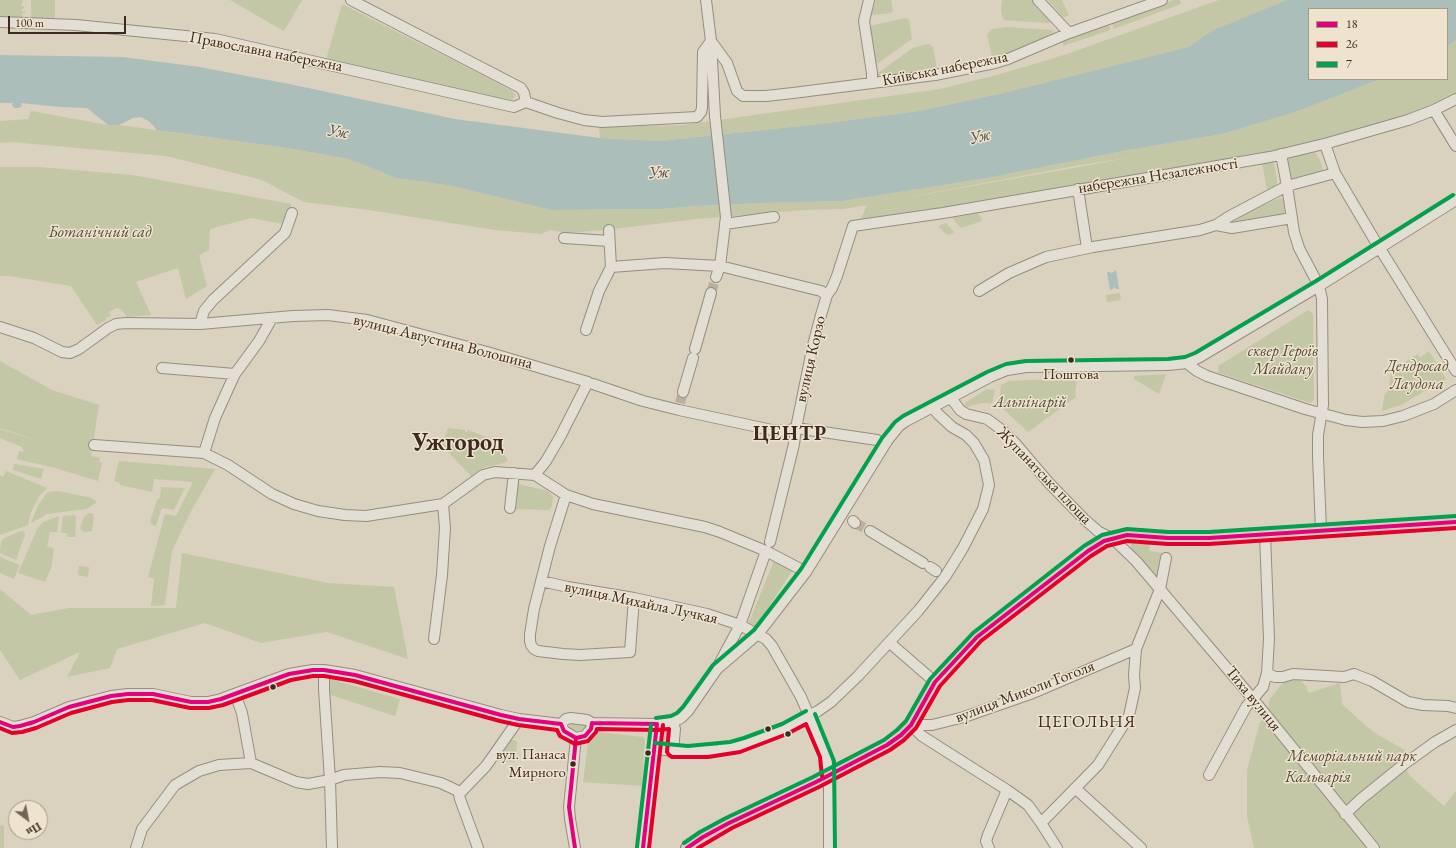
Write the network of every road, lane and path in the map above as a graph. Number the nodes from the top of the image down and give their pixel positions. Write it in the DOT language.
graph roads {
  1 [pos="351,0"];
  2 [pos="706,0"];
  3 [pos="869,0"];
  4 [pos="1038,0"];
  5 [pos="1162,0"];
  6 [pos="0,22"];
  7 [pos="1069,33"];
  8 [pos="711,41"];
  9 [pos="872,83"];
  10 [pos="1456,99"];
  11 [pos="526,102"];
  12 [pos="1434,110"];
  13 [pos="1456,146"];
  14 [pos="1326,149"];
  15 [pos="1282,159"];
  16 [pos="1335,173"];
  17 [pos="1288,186"];
  18 [pos="1078,189"];
  19 [pos="1456,200"];
  20 [pos="292,213"];
  21 [pos="774,217"];
  22 [pos="1292,218"];
  23 [pos="725,221"];
  24 [pos="1216,225"];
  25 [pos="853,226"];
  26 [pos="609,230"];
  27 [pos="564,238"];
  28 [pos="609,241"];
  29 [pos="1087,248"];
  30 [pos="1379,248"];
  31 [pos="720,266"];
  32 [pos="611,267"];
  33 [pos="716,277"];
  34 [pos="1319,286"];
  35 [pos="979,291"];
  36 [pos="711,293"];
  37 [pos="827,295"];
  38 [pos="272,318"];
  39 [pos="200,324"];
  40 [pos="0,327"];
  41 [pos="586,330"];
  42 [pos="1187,362"];
  43 [pos="162,368"];
  44 [pos="1456,371"];
  45 [pos="235,374"];
  46 [pos="590,383"];
  47 [pos="1456,390"];
  48 [pos="683,392"];
  49 [pos="951,398"];
  50 [pos="933,408"];
  51 [pos="1322,414"];
  52 [pos="796,428"];
  53 [pos="877,440"];
  54 [pos="94,445"];
  55 [pos="204,453"];
  56 [pos="514,473"];
  57 [pos="535,475"];
  58 [pos="566,495"];
  59 [pos="444,504"];
  60 [pos="510,508"];
  61 [pos="1456,522"];
  62 [pos="1320,530"];
  63 [pos="870,531"];
  64 [pos="1266,534"];
  65 [pos="1112,538"];
  66 [pos="768,546"];
  67 [pos="1166,558"];
  68 [pos="930,567"];
  69 [pos="806,572"];
  70 [pos="541,581"];
  71 [pos="1160,590"];
  72 [pos="634,598"];
  73 [pos="740,625"];
  74 [pos="758,634"];
  75 [pos="434,639"];
  76 [pos="890,643"];
  77 [pos="1136,649"];
  78 [pos="717,668"];
  79 [pos="324,670"];
  80 [pos="1267,673"];
  81 [pos="935,682"];
  82 [pos="235,694"];
  83 [pos="1253,699"];
  84 [pos="1456,708"];
  85 [pos="809,716"];
  86 [pos="519,719"];
  87 [pos="0,722"];
  88 [pos="673,722"];
  89 [pos="592,723"];
  90 [pos="561,724"];
  91 [pos="657,724"];
  92 [pos="911,725"];
  93 [pos="1456,730"];
  94 [pos="576,738"];
  95 [pos="654,749"];
  96 [pos="673,752"];
  97 [pos="251,763"];
  98 [pos="828,775"];
  99 [pos="1210,775"];
  100 [pos="330,780"];
  101 [pos="1075,788"];
  102 [pos="1007,790"];
  103 [pos="459,794"];
  104 [pos="1345,814"];
  105 [pos="1041,823"];
  106 [pos="136,848"];
  107 [pos="332,848"];
  108 [pos="478,848"];
  109 [pos="575,848"];
  110 [pos="643,848"];
  111 [pos="687,848"];
  112 [pos="828,848"];
  113 [pos="989,848"];
  114 [pos="1057,848"];
  115 [pos="1142,848"];
  116 [pos="1374,848"];
  1 -- 11 [label="street"];
  2 -- 8 [label="street"];
  3 -- 9 [label="street"];
  4 -- 7 [label="street"];
  5 -- 7 [label="street, Київська набережна"];
  6 -- 11 [label="street, Православна набережна"];
  7 -- 9 [label="street, Київська набережна"];
  8 -- 9 [label="street, Київська набережна"];
  8 -- 11 [label="street, Православна набережна"];
  8 -- 23 [label="street"];
  10 -- 12 [label="street, набережна Незалежності"];
  12 -- 13 [label="street"];
  12 -- 14 [label="street, набережна Незалежності"];
  14 -- 15 [label="street, набережна Незалежності"];
  14 -- 16 [label="street"];
  15 -- 17 [label="street"];
  15 -- 18 [label="street, набережна Незалежності"];
  16 -- 17 [label="street"];
  16 -- 30 [label="street"];
  17 -- 22 [label="street"];
  17 -- 24 [label="street"];
  18 -- 25 [label="street, набережна Незалежності"];
  18 -- 29 [label="street"];
  19 -- 30 [label="street"];
  20 -- 39 [label="street"];
  21 -- 23 [label="street"];
  22 -- 24 [label="street"];
  22 -- 34 [label="street"];
  23 -- 31 [label="street"];
  24 -- 29 [label="street"];
  25 -- 37 [label="street, вулиця Корзо"];
  26 -- 28 [label="street"];
  27 -- 28 [label="street"];
  28 -- 32 [label="street"];
  29 -- 35 [label="street"];
  30 -- 34 [label="street"];
  30 -- 44 [label="street"];
  31 -- 32 [label="street"];
  31 -- 33 [label="street"];
  31 -- 37 [label="street"];
  32 -- 41 [label="street"];
  34 -- 42 [label="street"];
  34 -- 51 [label="street"];
  36 -- 48 [label="street"];
  37 -- 52 [label="street, вулиця Корзо"];
  38 -- 39 [label="street, вулиця Августина Волошина"];
  38 -- 45 [label="street"];
  38 -- 46 [label="street, вулиця Августина Волошина"];
  39 -- 40 [label="street, вулиця Августина Волошина"];
  42 -- 49 [label="street"];
  42 -- 51 [label="street"];
  43 -- 45 [label="street"];
  45 -- 55 [label="street"];
  46 -- 52 [label="street, вулиця Августина Волошина"];
  46 -- 57 [label="street"];
  47 -- 51 [label="street"];
  49 -- 50 [label="street"];
  49 -- 65 [label="street, Жупанатська площа"];
  50 -- 69 [label="street"];
  50 -- 76 [label="street"];
  51 -- 62 [label="street"];
  52 -- 53 [label="street, вулиця Августина Волошина"];
  52 -- 66 [label="street, вулиця Корзо"];
  54 -- 55 [label="street"];
  55 -- 59 [label="street"];
  56 -- 57 [label="street"];
  56 -- 59 [label="street"];
  56 -- 60 [label="street"];
  57 -- 58 [label="street"];
  58 -- 66 [label="street"];
  58 -- 70 [label="street"];
  59 -- 75 [label="street"];
  61 -- 62 [label="main road"];
  62 -- 64 [label="main road"];
  63 -- 68 [label="street"];
  64 -- 65 [label="main road"];
  64 -- 80 [label="street"];
  65 -- 71 [label="street, Жупанатська площа"];
  65 -- 81 [label="main road"];
  66 -- 69 [label="street"];
  66 -- 73 [label="street, вулиця Корзо"];
  67 -- 71 [label="street"];
  69 -- 74 [label="street"];
  70 -- 72 [label="street, вулиця Михайла Лучкая"];
  70 -- 72 [label="street"];
  71 -- 77 [label="street"];
  71 -- 83 [label="street, Тиха вулиця"];
  72 -- 73 [label="street, вулиця Михайла Лучкая"];
  73 -- 74 [label="street, вулиця Михайла Лучкая"];
  73 -- 78 [label="street, вулиця Корзо"];
  74 -- 78 [label="street"];
  74 -- 85 [label="street, вулиця Михайла Лучкая"];
  76 -- 81 [label="street"];
  76 -- 85 [label="street"];
  77 -- 92 [label="street, вулиця Миколи Гоголя"];
  77 -- 101 [label="street"];
  78 -- 88 [label="street"];
  79 -- 82 [label="street"];
  79 -- 86 [label="street"];
  79 -- 100 [label="street"];
  80 -- 83 [label="street"];
  80 -- 84 [label="street"];
  81 -- 92 [label="main road"];
  82 -- 87 [label="street"];
  82 -- 97 [label="street"];
  83 -- 99 [label="street"];
  83 -- 104 [label="street, Тиха вулиця"];
  85 -- 96 [label="street"];
  85 -- 98 [label="street, вулиця Михайла Лучкая"];
  86 -- 90 [label="street"];
  86 -- 103 [label="street"];
  88 -- 91 [label="street"];
  88 -- 96 [label="street"];
  89 -- 90 [label="street"];
  89 -- 91 [label="street"];
  89 -- 94 [label="street"];
  90 -- 94 [label="street"];
  91 -- 95 [label="street"];
  92 -- 98 [label="main road"];
  92 -- 102 [label="street"];
  93 -- 104 [label="street"];
  94 -- 109 [label="street"];
  95 -- 96 [label="street"];
  95 -- 110 [label="street"];
  97 -- 100 [label="street"];
  97 -- 106 [label="street"];
  98 -- 111 [label="main road"];
  98 -- 112 [label="street, вулиця Михайла Лучкая"];
  100 -- 103 [label="street"];
  100 -- 107 [label="street"];
  101 -- 105 [label="street"];
  101 -- 115 [label="street"];
  102 -- 105 [label="street"];
  102 -- 113 [label="street"];
  103 -- 108 [label="street"];
  104 -- 116 [label="street, Тиха вулиця"];
  105 -- 114 [label="street"];
}
